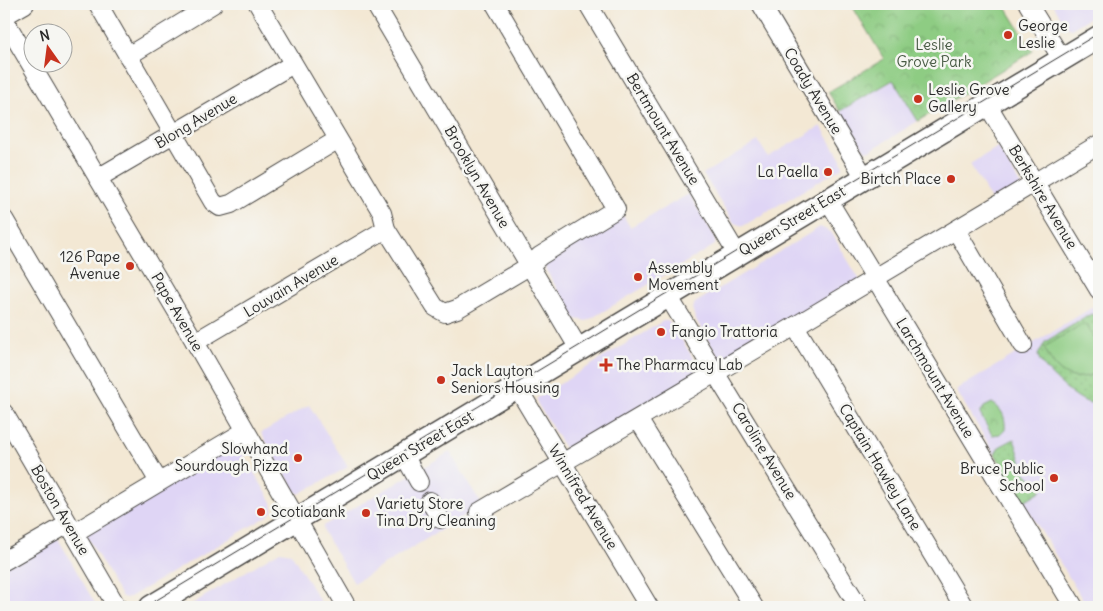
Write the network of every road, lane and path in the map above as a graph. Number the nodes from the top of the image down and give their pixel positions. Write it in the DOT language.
graph roads {
  1 [pos="25,4"];
  2 [pos="98,4"];
  3 [pos="214,4"];
  4 [pos="258,4"];
  5 [pos="375,4"];
  6 [pos="495,4"];
  7 [pos="588,4"];
  8 [pos="761,4"];
  9 [pos="1028,4"];
  10 [pos="4,18"];
  11 [pos="1099,37"];
  12 [pos="128,56"];
  13 [pos="1062,59"];
  14 [pos="293,64"];
  15 [pos="987,104"];
  16 [pos="174,134"];
  17 [pos="337,140"];
  18 [pos="1099,144"];
  19 [pos="98,178"];
  20 [pos="866,178"];
  21 [pos="1035,184"];
  22 [pos="828,200"];
  23 [pos="4,219"];
  24 [pos="386,229"];
  25 [pos="956,230"];
  26 [pos="737,254"];
  27 [pos="529,266"];
  28 [pos="874,278"];
  29 [pos="1099,290"];
  30 [pos="668,296"];
  31 [pos="795,326"];
  32 [pos="195,342"];
  33 [pos="1023,346"];
  34 [pos="579,349"];
  35 [pos="716,373"];
  36 [pos="516,387"];
  37 [pos="638,419"];
  38 [pos="6,422"];
  39 [pos="245,431"];
  40 [pos="404,455"];
  41 [pos="562,464"];
  42 [pos="159,482"];
  43 [pos="419,482"];
  44 [pos="430,501"];
  45 [pos="479,512"];
  46 [pos="440,518"];
  47 [pos="297,520"];
  48 [pos="71,528"];
  49 [pos="4,561"];
  50 [pos="340,605"];
  51 [pos="117,607"];
  52 [pos="151,607"];
  53 [pos="649,607"];
  54 [pos="754,607"];
  55 [pos="859,607"];
  56 [pos="964,607"];
  57 [pos="1074,607"];
  1 -- 10 [label="street"];
  2 -- 12 [label="street"];
  3 -- 12 [label="street"];
  4 -- 14 [label="street"];
  5 -- 27 [label="street, Brooklyn Avenue"];
  6 -- 27 [label="street"];
  7 -- 26 [label="street, Bertmount Avenue"];
  8 -- 20 [label="street, Coady Avenue"];
  9 -- 13 [label="street"];
  10 -- 19 [label="street, Pape Avenue"];
  11 -- 13 [label="main road, Queen Street East"];
  12 -- 16 [label="street"];
  13 -- 15 [label="main road, Queen Street East"];
  14 -- 16 [label="street, Blong Avenue"];
  14 -- 17 [label="street"];
  15 -- 20 [label="main road, Queen Street East"];
  15 -- 21 [label="street, Berkshire Avenue"];
  16 -- 17 [label="street"];
  16 -- 19 [label="street, Blong Avenue"];
  17 -- 24 [label="street"];
  18 -- 21 [label="street"];
  19 -- 32 [label="street, Pape Avenue"];
  20 -- 22 [label="main road, Queen Street East"];
  21 -- 25 [label="street"];
  21 -- 29 [label="street, Berkshire Avenue"];
  22 -- 26 [label="main road, Queen Street East"];
  22 -- 28 [label="street, Larchmount Avenue"];
  23 -- 42 [label="street"];
  24 -- 27 [label="street"];
  24 -- 32 [label="street, Louvain Avenue"];
  25 -- 28 [label="street"];
  25 -- 33 [label="street"];
  26 -- 30 [label="main road, Queen Street East"];
  27 -- 34 [label="street, Brooklyn Avenue"];
  28 -- 31 [label="street"];
  28 -- 57 [label="street, Larchmount Avenue"];
  30 -- 34 [label="main road, Queen Street East"];
  30 -- 35 [label="street, Caroline Avenue"];
  31 -- 35 [label="street"];
  31 -- 56 [label="street, Captain Hawley Lane"];
  32 -- 39 [label="street, Pape Avenue"];
  34 -- 36 [label="main road, Queen Street East"];
  35 -- 37 [label="street"];
  35 -- 55 [label="street, Caroline Avenue"];
  36 -- 40 [label="main road, Queen Street East"];
  36 -- 41 [label="street, Winnifred Avenue"];
  37 -- 41 [label="street"];
  37 -- 54 [label="street"];
  38 -- 48 [label="street, Boston Avenue"];
  39 -- 42 [label="street"];
  39 -- 47 [label="street, Pape Avenue"];
  40 -- 43 [label="street"];
  40 -- 47 [label="main road, Queen Street East"];
  41 -- 45 [label="street"];
  41 -- 53 [label="street, Winnifred Avenue"];
  42 -- 48 [label="street"];
  44 -- 46 [label="street"];
  47 -- 50 [label="street, Pape Avenue"];
  47 -- 52 [label="main road, Queen Street East"];
  48 -- 49 [label="street"];
  48 -- 51 [label="street, Boston Avenue"];
}
